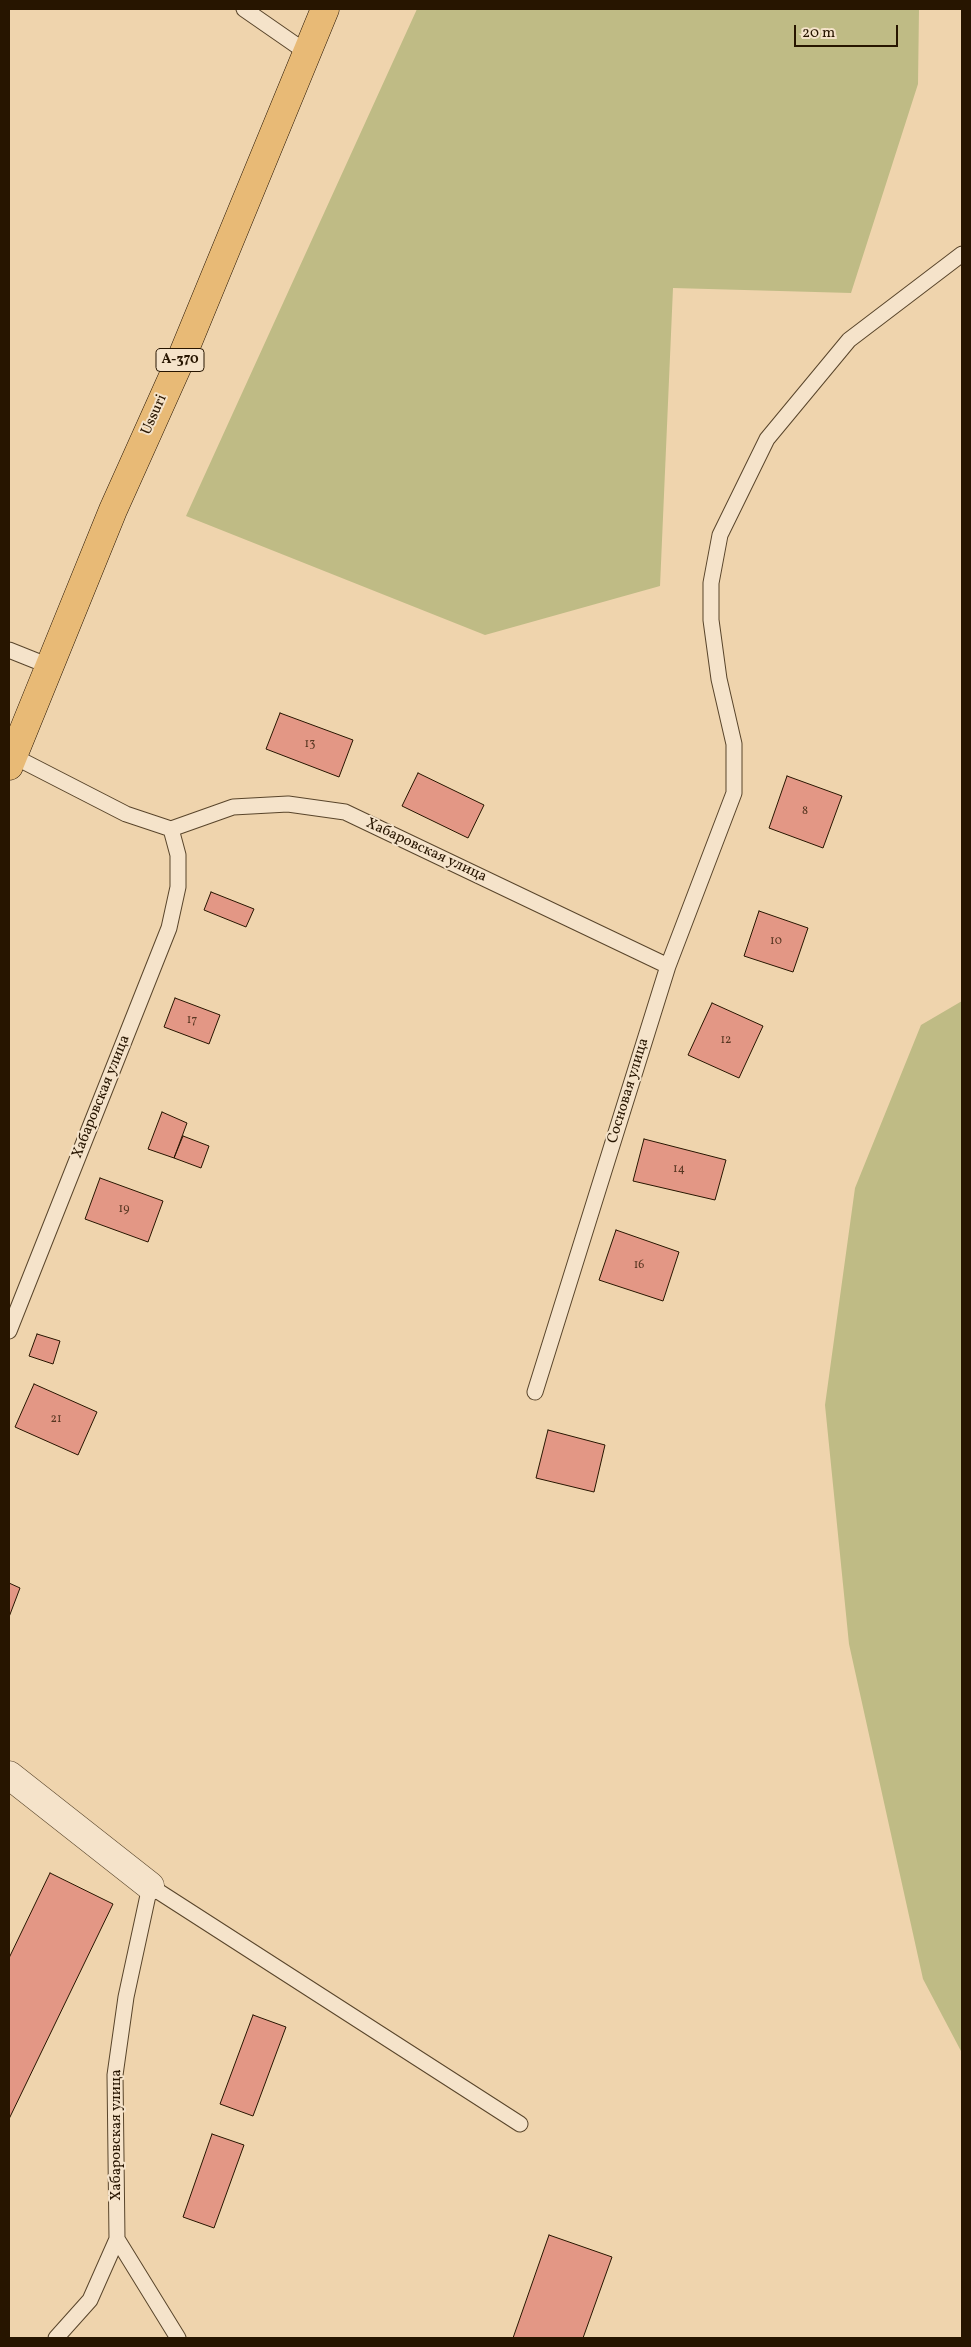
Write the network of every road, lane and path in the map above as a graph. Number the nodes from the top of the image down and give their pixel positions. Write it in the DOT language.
graph roads {
  1 [pos="244,9"];
  2 [pos="325,9"];
  3 [pos="306,52"];
  4 [pos="962,254"];
  5 [pos="9,650"];
  6 [pos="49,666"];
  7 [pos="11,761"];
  8 [pos="171,830"];
  9 [pos="668,966"];
  10 [pos="9,1331"];
  11 [pos="535,1392"];
  12 [pos="9,1775"];
  13 [pos="150,1886"];
  14 [pos="520,2124"];
  15 [pos="117,2238"];
  16 [pos="56,2338"];
  17 [pos="178,2338"];
  1 -- 3 [label="lane"];
  2 -- 3 [label="highway, Ussuri / А-370"];
  3 -- 6 [label="highway, Ussuri / А-370"];
  4 -- 9 [label="lane, Сосновая улица"];
  5 -- 6 [label="lane"];
  6 -- 7 [label="highway, Ussuri / А-370"];
  7 -- 8 [label="lane"];
  8 -- 9 [label="lane, Хабаровская улица"];
  8 -- 10 [label="lane, Хабаровская улица"];
  9 -- 11 [label="lane, Сосновая улица"];
  12 -- 13 [label="street"];
  13 -- 14 [label="lane"];
  13 -- 15 [label="lane, Хабаровская улица"];
  15 -- 16 [label="lane, Хабаровская улица"];
  15 -- 17 [label="lane"];
}
